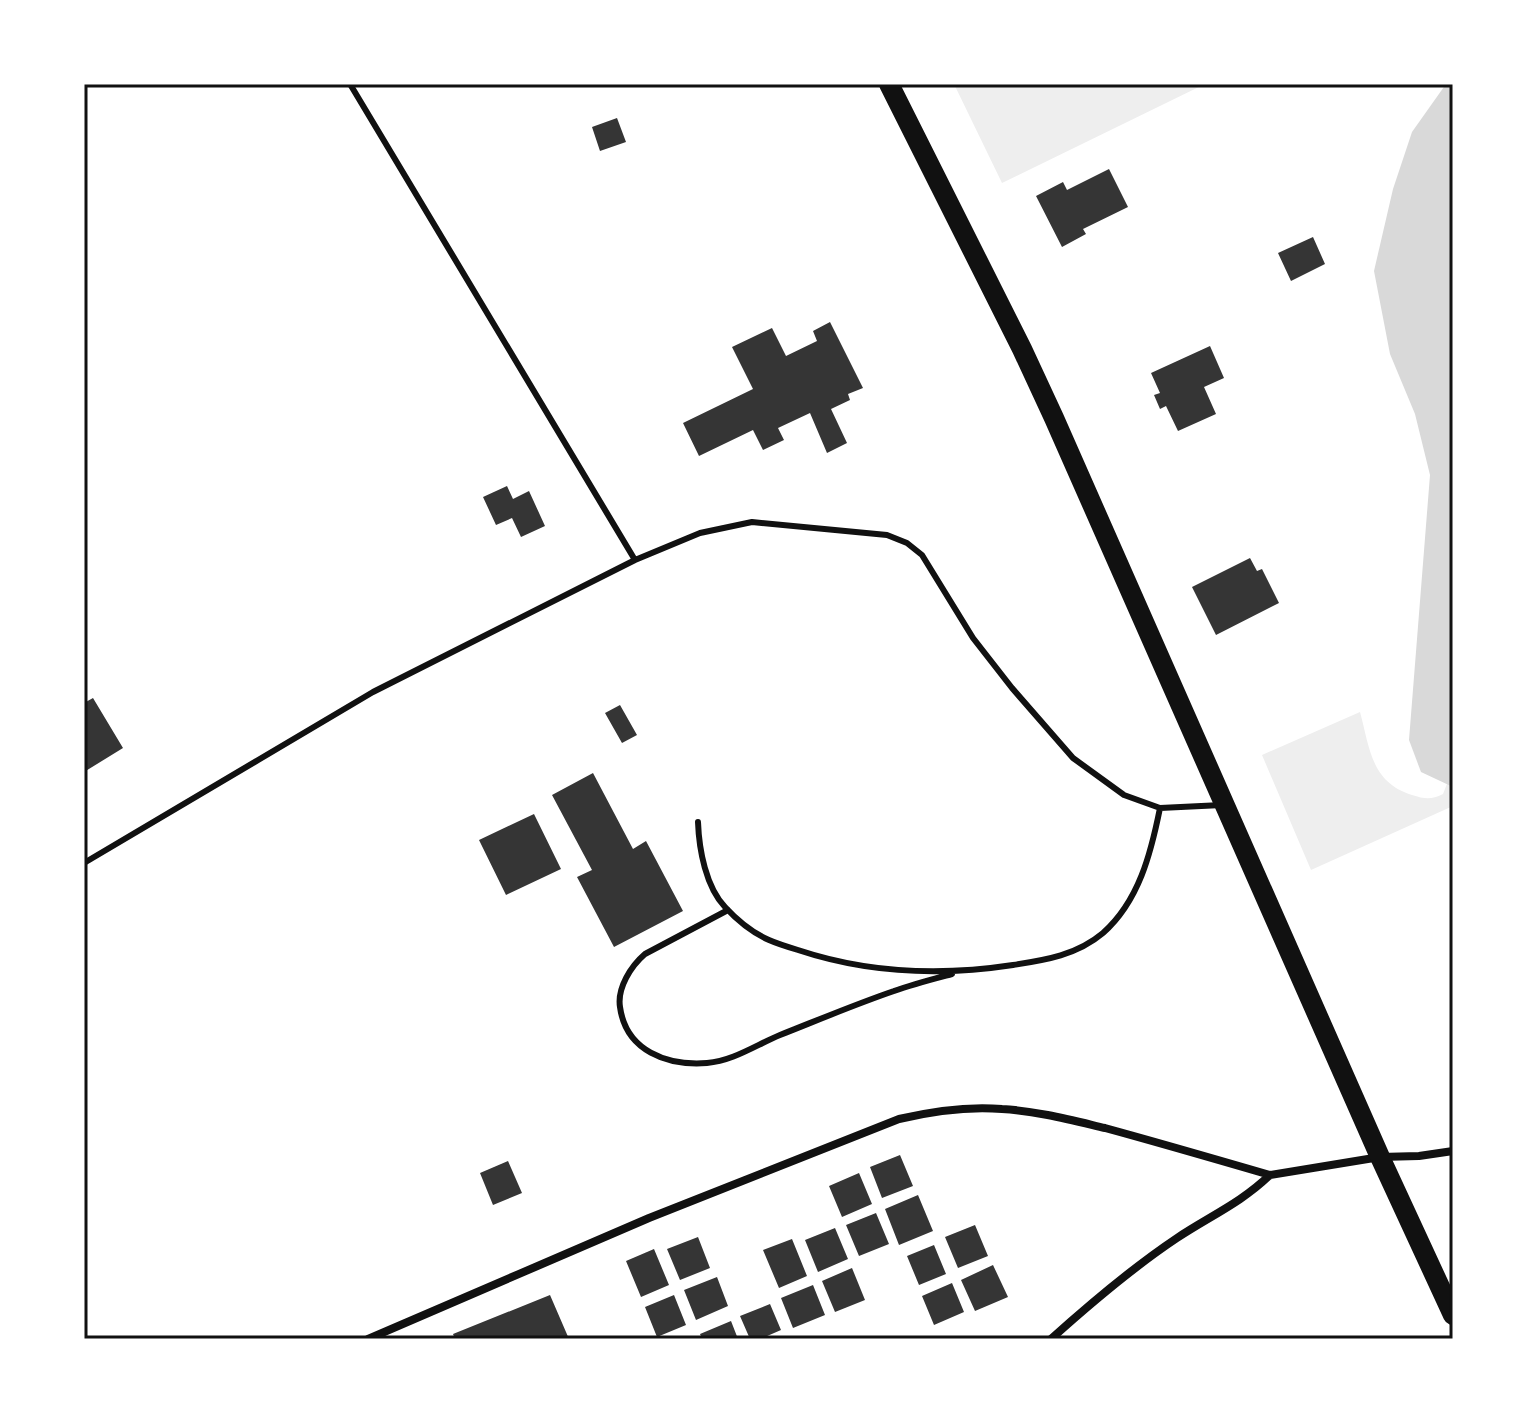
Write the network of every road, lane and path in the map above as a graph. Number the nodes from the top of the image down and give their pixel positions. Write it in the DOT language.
graph roads {
  1 [pos="350,84"];
  2 [pos="889,84"];
  3 [pos="635,560"];
  4 [pos="1225,804"];
  5 [pos="1160,808"];
  6 [pos="698,822"];
  7 [pos="84,863"];
  8 [pos="728,910"];
  9 [pos="966,970"];
  10 [pos="1453,1151"];
  11 [pos="1380,1157"];
  12 [pos="1270,1175"];
  13 [pos="1453,1315"];
  14 [pos="368,1339"];
  15 [pos="1051,1339"];
  1 -- 3 [label="lane"];
  2 -- 4 [label="main road"];
  3 -- 5 [label="lane"];
  3 -- 7 [label="lane"];
  4 -- 5 [label="lane"];
  4 -- 11 [label="main road"];
  5 -- 9 [label="lane"];
  6 -- 8 [label="lane"];
  8 -- 9 [label="lane"];
  8 -- 9 [label="lane"];
  10 -- 11 [label="street"];
  11 -- 12 [label="street"];
  11 -- 13 [label="main road"];
  12 -- 14 [label="street"];
  12 -- 15 [label="street"];
}
